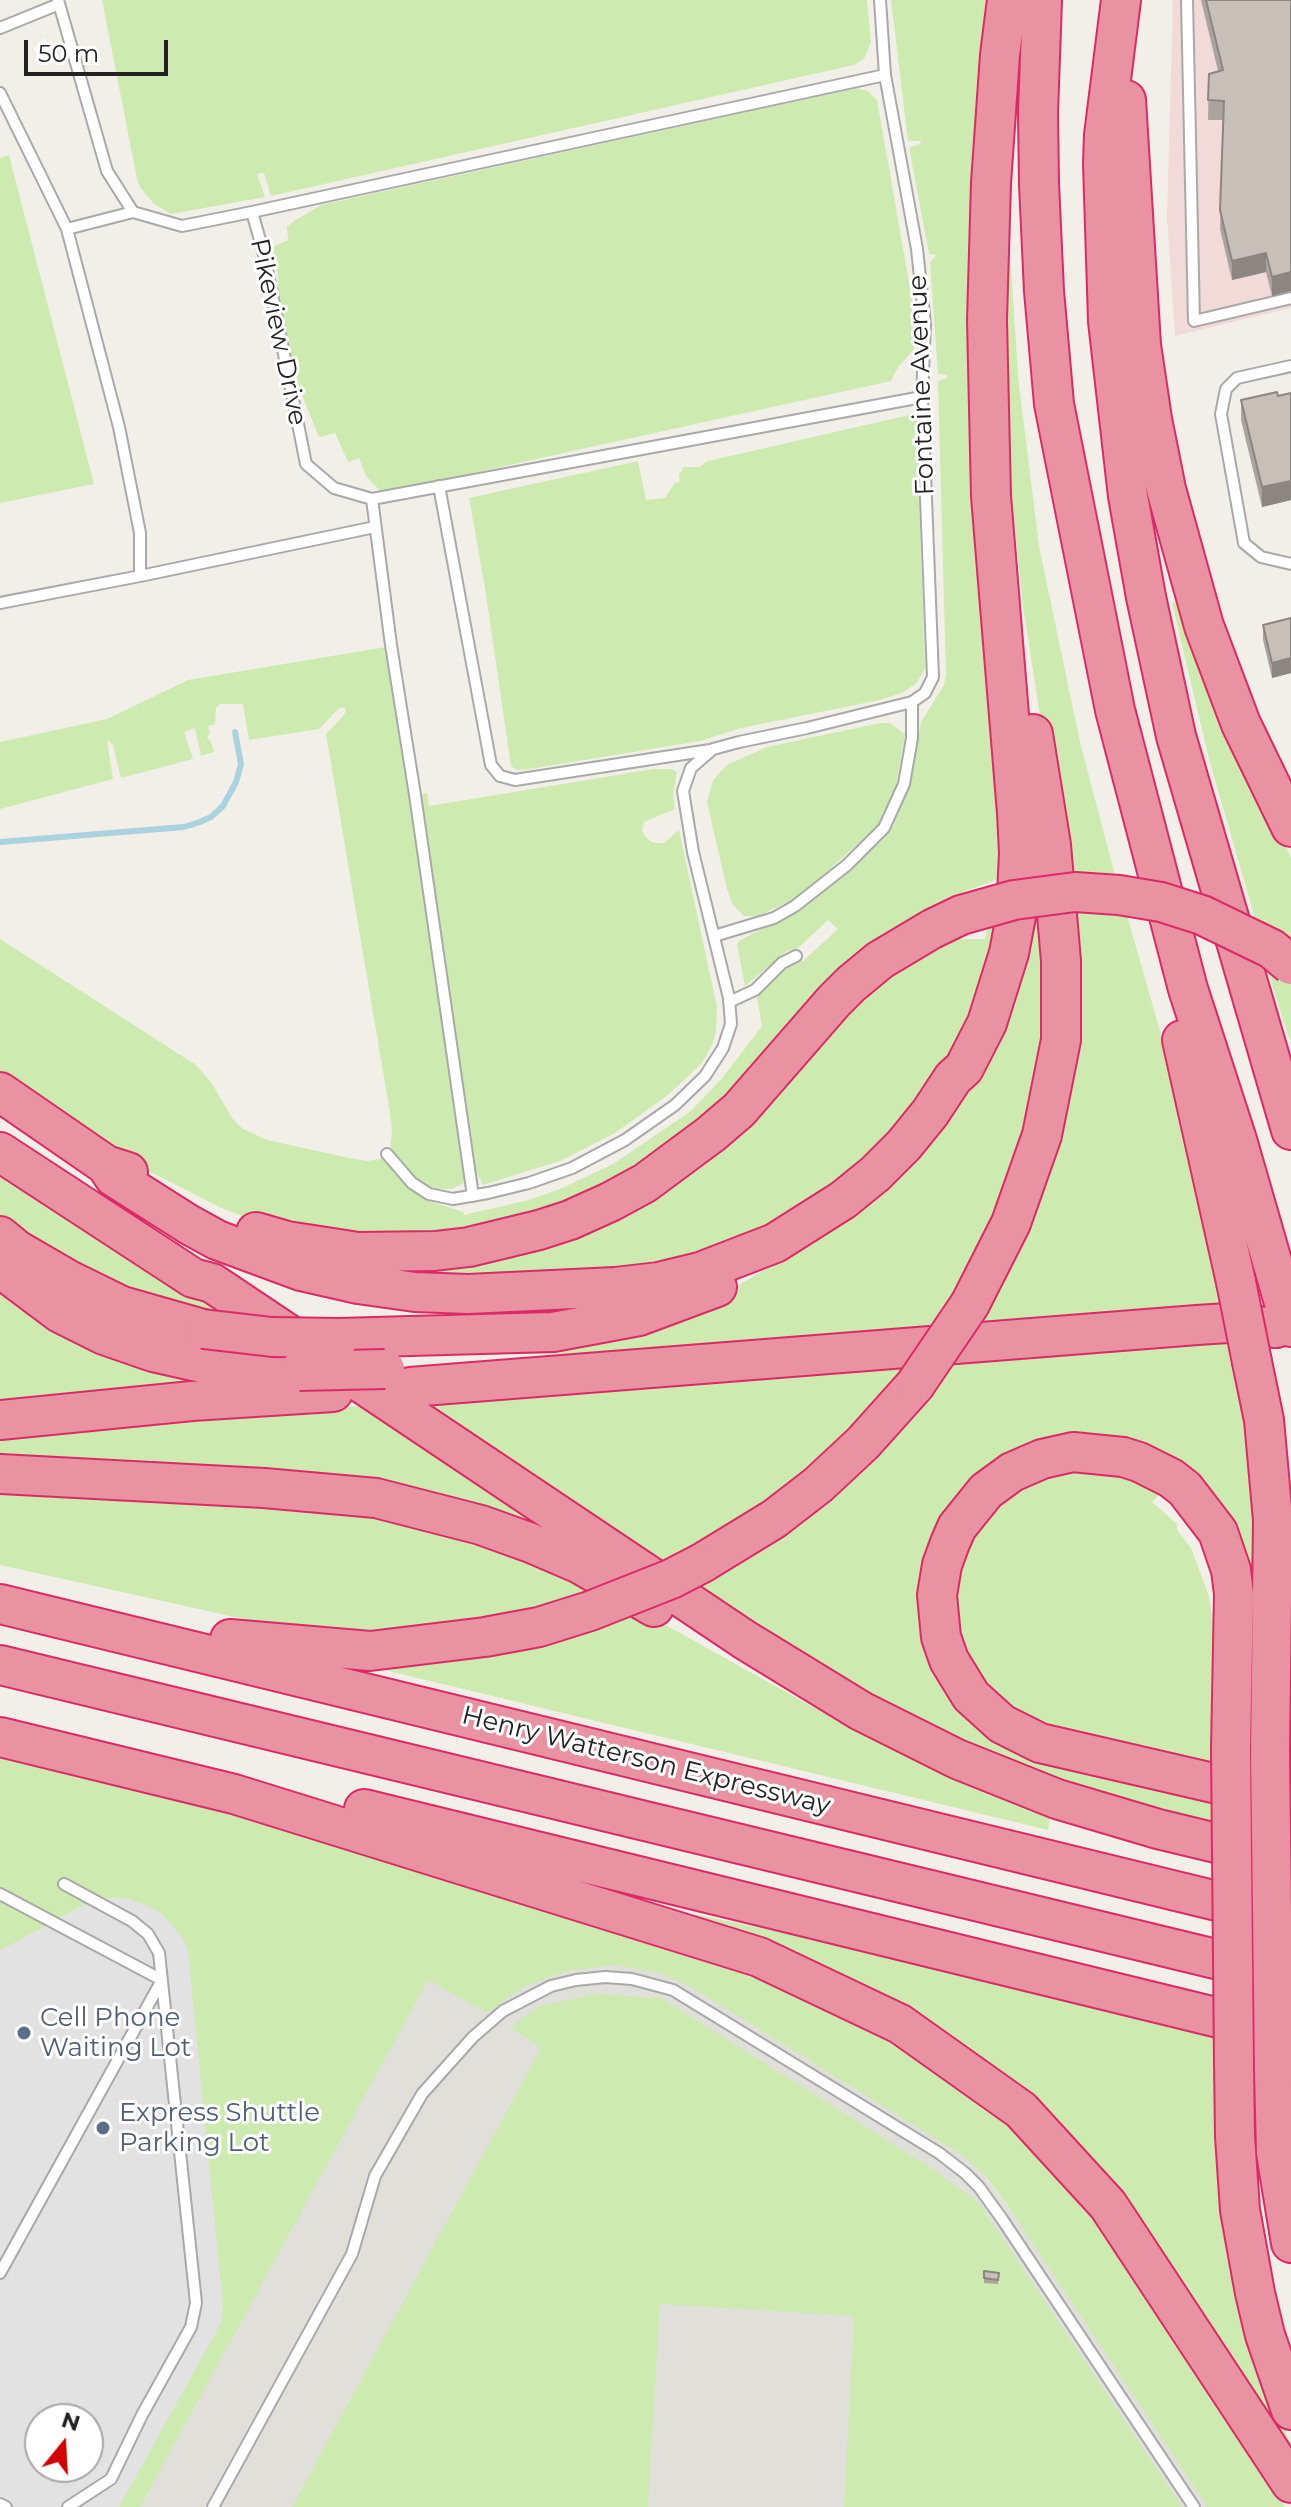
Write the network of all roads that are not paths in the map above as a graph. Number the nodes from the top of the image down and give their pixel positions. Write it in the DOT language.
graph roads {
  1 [pos="880,0"];
  2 [pos="1007,0"];
  3 [pos="1042,0"];
  4 [pos="1187,0"];
  5 [pos="59,2"];
  6 [pos="1121,9"];
  7 [pos="0,28"];
  8 [pos="885,75"];
  9 [pos="0,93"];
  10 [pos="133,212"];
  11 [pos="252,212"];
  12 [pos="67,229"];
  13 [pos="1291,298"];
  14 [pos="1291,366"];
  15 [pos="922,397"];
  16 [pos="1054,404"];
  17 [pos="439,486"];
  18 [pos="372,499"];
  19 [pos="375,527"];
  20 [pos="1291,564"];
  21 [pos="140,576"];
  22 [pos="0,603"];
  23 [pos="999,606"];
  24 [pos="912,702"];
  25 [pos="713,749"];
  26 [pos="1291,827"];
  27 [pos="714,936"];
  28 [pos="796,956"];
  29 [pos="1291,965"];
  30 [pos="729,1002"];
  31 [pos="964,1068"];
  32 [pos="0,1092"];
  33 [pos="0,1124"];
  34 [pos="1291,1130"];
  35 [pos="0,1152"];
  36 [pos="387,1154"];
  37 [pos="106,1165"];
  38 [pos="473,1196"];
  39 [pos="0,1236"];
  40 [pos="0,1268"];
  41 [pos="212,1283"];
  42 [pos="1291,1329"];
  43 [pos="398,1378"];
  44 [pos="0,1420"];
  45 [pos="0,1474"];
  46 [pos="0,1582"];
  47 [pos="0,1604"];
  48 [pos="0,1665"];
  49 [pos="801,1676"];
  50 [pos="0,1722"];
  51 [pos="0,1737"];
  52 [pos="1291,1801"];
  53 [pos="1291,1861"];
  54 [pos="64,1884"];
  55 [pos="0,1894"];
  56 [pos="1291,1919"];
  57 [pos="1291,1977"];
  58 [pos="162,1980"];
  59 [pos="1291,2035"];
  60 [pos="1291,2243"];
  61 [pos="0,2273"];
  62 [pos="1291,2410"];
  63 [pos="1291,2483"];
  64 [pos="0,2504"];
  65 [pos="6,2507"];
  66 [pos="68,2507"];
  67 [pos="213,2507"];
  68 [pos="1194,2507"];
  1 -- 8 [label="lane, Fontaine Avenue"];
  2 -- 23 [label="highway"];
  3 -- 16 [label="highway"];
  4 -- 13 [label="lane"];
  5 -- 7 [label="lane"];
  5 -- 10 [label="lane"];
  6 -- 26 [label="highway"];
  6 -- 34 [label="highway"];
  8 -- 11 [label="lane, Pikeview Drive"];
  8 -- 15 [label="lane, Fontaine Avenue"];
  9 -- 12 [label="lane"];
  10 -- 11 [label="lane"];
  10 -- 12 [label="lane"];
  11 -- 18 [label="lane, Pikeview Drive"];
  12 -- 21 [label="lane"];
  14 -- 20 [label="lane"];
  15 -- 17 [label="lane, Pikeview Drive"];
  15 -- 24 [label="lane, Fontaine Avenue"];
  16 -- 42 [label="highway"];
  16 -- 60 [label="highway, bridge"];
  17 -- 18 [label="lane, Pikeview Drive"];
  17 -- 25 [label="lane"];
  18 -- 19 [label="lane"];
  19 -- 21 [label="lane"];
  19 -- 38 [label="lane"];
  21 -- 22 [label="lane"];
  23 -- 31 [label="highway"];
  23 -- 46 [label="highway, bridge"];
  24 -- 25 [label="lane"];
  24 -- 27 [label="lane"];
  25 -- 27 [label="lane"];
  27 -- 30 [label="lane"];
  28 -- 30 [label="lane"];
  29 -- 37 [label="highway, bridge"];
  30 -- 38 [label="lane"];
  31 -- 37 [label="highway"];
  31 -- 39 [label="highway, bridge"];
  32 -- 37 [label="highway"];
  33 -- 41 [label="highway"];
  35 -- 41 [label="highway"];
  36 -- 38 [label="lane"];
  40 -- 43 [label="highway, bridge"];
  41 -- 49 [label="highway"];
  42 -- 43 [label="highway"];
  43 -- 44 [label="highway"];
  45 -- 49 [label="highway"];
  47 -- 56 [label="highway, Henry Watterson Expressway"];
  48 -- 57 [label="highway"];
  49 -- 53 [label="highway"];
  50 -- 59 [label="highway"];
  51 -- 63 [label="highway"];
  52 -- 62 [label="highway, bridge"];
  54 -- 58 [label="lane"];
  55 -- 58 [label="lane"];
  58 -- 61 [label="lane"];
  58 -- 66 [label="lane"];
  64 -- 65 [label="lane"];
  67 -- 68 [label="lane"];
}
